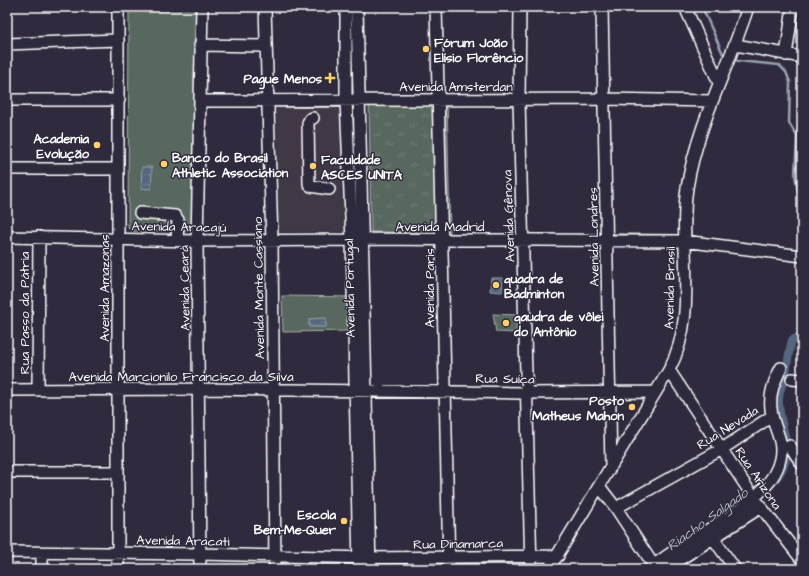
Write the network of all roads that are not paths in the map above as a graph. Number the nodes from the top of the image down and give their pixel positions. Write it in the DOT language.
graph roads {
  1 [pos="118,7"];
  2 [pos="202,7"];
  3 [pos="265,7"];
  4 [pos="346,7"];
  5 [pos="357,7"];
  6 [pos="436,7"];
  7 [pos="520,7"];
  8 [pos="602,7"];
  9 [pos="685,7"];
  10 [pos="748,7"];
  11 [pos="793,7"];
  12 [pos="118,40"];
  13 [pos="7,44"];
  14 [pos="200,44"];
  15 [pos="736,45"];
  16 [pos="265,46"];
  17 [pos="786,55"];
  18 [pos="802,58"];
  19 [pos="719,83"];
  20 [pos="346,99"];
  21 [pos="605,99"];
  22 [pos="7,100"];
  23 [pos="119,100"];
  24 [pos="360,100"];
  25 [pos="438,100"];
  26 [pos="519,100"];
  27 [pos="200,101"];
  28 [pos="267,101"];
  29 [pos="712,101"];
  30 [pos="313,118"];
  31 [pos="7,169"];
  32 [pos="118,169"];
  33 [pos="330,189"];
  34 [pos="140,213"];
  35 [pos="7,237"];
  36 [pos="39,237"];
  37 [pos="118,239"];
  38 [pos="523,239"];
  39 [pos="357,240"];
  40 [pos="443,240"];
  41 [pos="606,240"];
  42 [pos="177,241"];
  43 [pos="197,241"];
  44 [pos="272,241"];
  45 [pos="684,241"];
  46 [pos="802,256"];
  47 [pos="781,368"];
  48 [pos="669,370"];
  49 [pos="199,389"];
  50 [pos="7,390"];
  51 [pos="38,390"];
  52 [pos="119,390"];
  53 [pos="360,390"];
  54 [pos="274,391"];
  55 [pos="444,391"];
  56 [pos="610,391"];
  57 [pos="655,392"];
  58 [pos="526,393"];
  59 [pos="772,416"];
  60 [pos="802,446"];
  61 [pos="722,449"];
  62 [pos="802,464"];
  63 [pos="611,467"];
  64 [pos="7,472"];
  65 [pos="117,472"];
  66 [pos="599,486"];
  67 [pos="757,503"];
  68 [pos="616,508"];
  69 [pos="713,538"];
  70 [pos="7,552"];
  71 [pos="42,553"];
  72 [pos="118,553"];
  73 [pos="200,554"];
  74 [pos="531,555"];
  75 [pos="558,556"];
  76 [pos="275,557"];
  77 [pos="358,558"];
  78 [pos="802,560"];
  79 [pos="449,563"];
  80 [pos="370,564"];
  81 [pos="653,568"];
  82 [pos="42,569"];
  83 [pos="118,569"];
  84 [pos="200,569"];
  85 [pos="275,569"];
  86 [pos="358,569"];
  87 [pos="531,569"];
  88 [pos="549,569"];
  89 [pos="666,569"];
  90 [pos="734,569"];
  1 -- 12 [label="street, Avenida Amazonas"];
  2 -- 14 [label="street, Avenida Ceará"];
  3 -- 16 [label="street, Avenida Monte Cassiano"];
  4 -- 20 [label="street, Avenida Portugal"];
  5 -- 24 [label="street, Avenida Portugal"];
  6 -- 25 [label="street, Avenida Paris"];
  7 -- 26 [label="street, Avenida Gênova"];
  8 -- 21 [label="street, Avenida Londres"];
  9 -- 19 [label="street"];
  10 -- 15 [label="street, Avenida Brasil"];
  11 -- 17 [label="street"];
  12 -- 13 [label="street"];
  12 -- 23 [label="street, Avenida Amazonas"];
  14 -- 16 [label="street"];
  14 -- 27 [label="street, Avenida Ceará"];
  15 -- 17 [label="street"];
  15 -- 19 [label="street, Avenida Brasil"];
  16 -- 28 [label="street, Avenida Monte Cassiano"];
  17 -- 18 [label="street"];
  19 -- 29 [label="street, Avenida Brasil"];
  20 -- 24 [label="street, Avenida Amsterdan"];
  20 -- 28 [label="street, Avenida Amsterdan"];
  20 -- 39 [label="street, Avenida Portugal"];
  21 -- 26 [label="street, Avenida Amsterdan"];
  21 -- 29 [label="street, Avenida Amsterdan"];
  21 -- 41 [label="street, Avenida Londres"];
  22 -- 23 [label="street"];
  23 -- 32 [label="street, Avenida Amazonas"];
  24 -- 25 [label="street, Avenida Amsterdan"];
  24 -- 39 [label="street, Avenida Portugal"];
  25 -- 26 [label="street, Avenida Amsterdan"];
  25 -- 40 [label="street, Avenida Paris"];
  26 -- 38 [label="street, Avenida Gênova"];
  27 -- 28 [label="street, Avenida Amsterdan"];
  27 -- 43 [label="street, Avenida Ceará"];
  28 -- 44 [label="street, Avenida Monte Cassiano"];
  29 -- 45 [label="street, Avenida Brasil"];
  30 -- 33 [label="street"];
  31 -- 32 [label="street"];
  32 -- 37 [label="street, Avenida Amazonas"];
  34 -- 42 [label="street"];
  35 -- 36 [label="street, Avenida Aracajú"];
  36 -- 37 [label="street, Avenida Aracajú"];
  36 -- 51 [label="street, Rua Passo da Pátria"];
  37 -- 42 [label="street, Avenida Aracajú"];
  37 -- 52 [label="street, Avenida Amazonas"];
  38 -- 40 [label="street, Avenida Madrid"];
  38 -- 41 [label="street, Avenida Madrid"];
  38 -- 58 [label="street, Avenida Gênova"];
  39 -- 40 [label="street, Avenida Madrid"];
  39 -- 44 [label="street, Avenida Aracajú"];
  39 -- 53 [label="street, Avenida Portugal"];
  40 -- 55 [label="street, Avenida Paris"];
  41 -- 45 [label="street, Avenida Madrid"];
  41 -- 56 [label="street, Avenida Londres"];
  42 -- 43 [label="street, Avenida Aracajú"];
  43 -- 44 [label="street, Avenida Aracajú"];
  43 -- 49 [label="street, Avenida Ceará"];
  44 -- 54 [label="street, Avenida Monte Cassiano"];
  45 -- 46 [label="street, Avenida Madrid"];
  45 -- 48 [label="street, Avenida Brasil"];
  47 -- 59 [label="street"];
  48 -- 57 [label="street, Avenida Brasil"];
  48 -- 61 [label="street, Rua Arizona"];
  49 -- 52 [label="street, Avenida Marcionilo Francisco da Silva"];
  49 -- 54 [label="street, Avenida Marcionilo Francisco da Silva"];
  49 -- 73 [label="street, Avenida Ceará"];
  50 -- 51 [label="street, Avenida Marcionilo Francisco da Silva"];
  51 -- 52 [label="street, Avenida Marcionilo Francisco da Silva"];
  52 -- 65 [label="street, Avenida Amazonas"];
  53 -- 54 [label="street, Avenida Marcionilo Francisco da Silva"];
  53 -- 55 [label="street, Rua Suíça"];
  53 -- 77 [label="street, Avenida Portugal"];
  53 -- 80 [label="street, Avenida Portugal"];
  54 -- 76 [label="street, Avenida Monte Cassiano"];
  55 -- 58 [label="street, Rua Suíça"];
  55 -- 79 [label="street, Avenida Paris"];
  56 -- 57 [label="street, Rua Suíça"];
  56 -- 58 [label="street, Rua Suíça"];
  56 -- 63 [label="street, Avenida Londres"];
  57 -- 63 [label="street, Avenida Brasil"];
  58 -- 74 [label="street, Avenida Gênova"];
  59 -- 61 [label="street, Rua Nevada"];
  59 -- 67 [label="street, Rua Nevada"];
  60 -- 62 [label="street"];
  61 -- 67 [label="street, Rua Arizona"];
  61 -- 68 [label="street, Rua Nevada"];
  63 -- 66 [label="street, Avenida Brasil"];
  64 -- 65 [label="street"];
  65 -- 72 [label="street, Avenida Amazonas"];
  66 -- 68 [label="street"];
  66 -- 75 [label="street, Avenida Brasil"];
  67 -- 69 [label="street"];
  67 -- 78 [label="street, Rua Arizona"];
  67 -- 81 [label="street"];
  68 -- 81 [label="street"];
  69 -- 89 [label="street"];
  69 -- 90 [label="street"];
  70 -- 71 [label="street, Avenida Aracati"];
  71 -- 72 [label="street, Avenida Aracati"];
  71 -- 82 [label="street"];
  72 -- 73 [label="street, Avenida Aracati"];
  72 -- 83 [label="street, Avenida Amazonas"];
  73 -- 76 [label="street, Avenida Aracati"];
  73 -- 84 [label="street, Avenida Ceará"];
  74 -- 75 [label="street, Rua Dinamarca"];
  74 -- 79 [label="street, Rua Dinamarca"];
  74 -- 87 [label="street, Avenida Gênova"];
  75 -- 88 [label="street, Avenida Brasil"];
  76 -- 77 [label="street, Avenida Aracati"];
  76 -- 85 [label="street, Avenida Monte Cassiano"];
  77 -- 80 [label="street, Rua Dinamarca"];
  77 -- 86 [label="street, Avenida Portugal"];
  79 -- 80 [label="street, Rua Dinamarca"];
}
